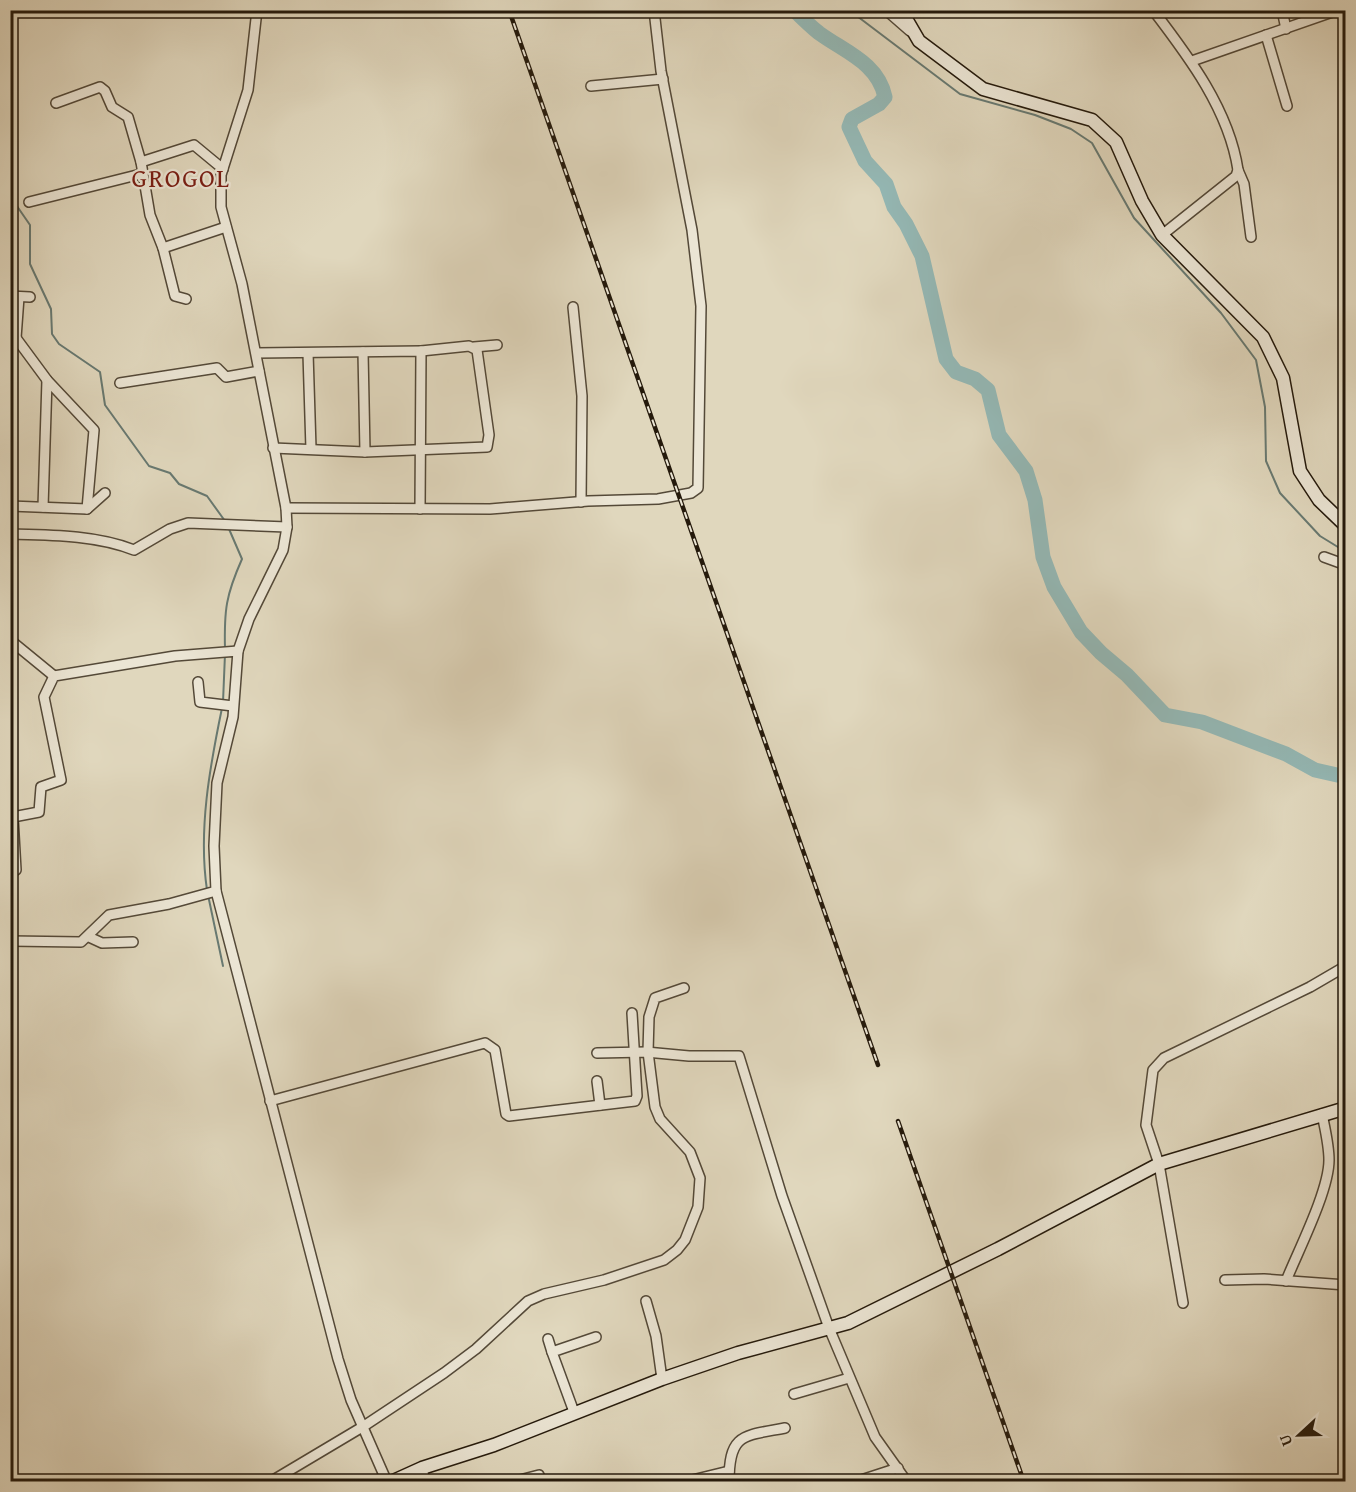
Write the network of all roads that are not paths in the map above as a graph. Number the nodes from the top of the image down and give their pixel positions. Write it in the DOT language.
graph roads {
  1 [pos="257,10"];
  2 [pos="654,10"];
  3 [pos="886,10"];
  4 [pos="901,10"];
  5 [pos="1154,10"];
  6 [pos="1282,10"];
  7 [pos="1338,10"];
  8 [pos="1286,29"];
  9 [pos="912,33"];
  10 [pos="1266,35"];
  11 [pos="1192,61"];
  12 [pos="663,79"];
  13 [pos="591,86"];
  14 [pos="56,103"];
  15 [pos="1287,106"];
  16 [pos="141,162"];
  17 [pos="223,169"];
  18 [pos="1238,170"];
  19 [pos="141,174"];
  20 [pos="29,202"];
  21 [pos="226,227"];
  22 [pos="1162,235"];
  23 [pos="1251,237"];
  24 [pos="163,248"];
  25 [pos="15,296"];
  26 [pos="30,297"];
  27 [pos="186,299"];
  28 [pos="573,307"];
  29 [pos="13,337"];
  30 [pos="497,345"];
  31 [pos="474,347"];
  32 [pos="421,351"];
  33 [pos="363,352"];
  34 [pos="256,353"];
  35 [pos="308,353"];
  36 [pos="259,371"];
  37 [pos="46,380"];
  38 [pos="120,383"];
  39 [pos="273,448"];
  40 [pos="311,449"];
  41 [pos="421,450"];
  42 [pos="365,452"];
  43 [pos="105,493"];
  44 [pos="581,502"];
  45 [pos="10,506"];
  46 [pos="43,507"];
  47 [pos="286,508"];
  48 [pos="87,509"];
  49 [pos="420,509"];
  50 [pos="1346,526"];
  51 [pos="287,527"];
  52 [pos="10,534"];
  53 [pos="1324,557"];
  54 [pos="1346,565"];
  55 [pos="10,640"];
  56 [pos="238,651"];
  57 [pos="54,676"];
  58 [pos="198,682"];
  59 [pos="227,705"];
  60 [pos="16,870"];
  61 [pos="210,893"];
  62 [pos="89,936"];
  63 [pos="10,941"];
  64 [pos="133,942"];
  65 [pos="1346,966"];
  66 [pos="684,988"];
  67 [pos="632,1013"];
  68 [pos="642,1052"];
  69 [pos="597,1053"];
  70 [pos="597,1081"];
  71 [pos="270,1101"];
  72 [pos="600,1105"];
  73 [pos="1346,1108"];
  74 [pos="1322,1114"];
  75 [pos="1159,1164"];
  76 [pos="1225,1280"];
  77 [pos="1286,1281"];
  78 [pos="1346,1285"];
  79 [pos="646,1301"];
  80 [pos="1183,1303"];
  81 [pos="829,1328"];
  82 [pos="596,1337"];
  83 [pos="548,1339"];
  84 [pos="552,1352"];
  85 [pos="662,1378"];
  86 [pos="849,1378"];
  87 [pos="794,1394"];
  88 [pos="574,1412"];
  89 [pos="361,1421"];
  90 [pos="785,1428"];
  91 [pos="422,1468"];
  92 [pos="898,1468"];
  93 [pos="729,1476"];
  94 [pos="270,1482"];
  95 [pos="389,1482"];
  96 [pos="425,1482"];
  97 [pos="512,1482"];
  98 [pos="542,1482"];
  99 [pos="684,1482"];
  100 [pos="855,1482"];
  101 [pos="907,1482"];
  1 -- 17 [label="street"];
  2 -- 12 [label="street"];
  3 -- 9 [label="street"];
  4 -- 9 [label="street"];
  5 -- 11 [label="street"];
  6 -- 8 [label="street"];
  7 -- 8 [label="street"];
  8 -- 10 [label="street"];
  9 -- 22 [label="street"];
  10 -- 11 [label="street"];
  10 -- 15 [label="street"];
  11 -- 18 [label="street"];
  12 -- 13 [label="street"];
  12 -- 44 [label="street"];
  14 -- 16 [label="street"];
  16 -- 17 [label="street"];
  16 -- 19 [label="street"];
  17 -- 21 [label="street"];
  18 -- 22 [label="street"];
  18 -- 23 [label="street"];
  19 -- 20 [label="street"];
  19 -- 24 [label="street"];
  21 -- 24 [label="street"];
  21 -- 34 [label="street"];
  22 -- 50 [label="street"];
  24 -- 27 [label="street"];
  25 -- 26 [label="street"];
  25 -- 29 [label="street"];
  28 -- 44 [label="street"];
  29 -- 37 [label="street"];
  30 -- 31 [label="street"];
  31 -- 32 [label="street"];
  31 -- 41 [label="street"];
  32 -- 33 [label="street"];
  32 -- 41 [label="street"];
  33 -- 35 [label="street"];
  33 -- 42 [label="street"];
  34 -- 35 [label="street"];
  34 -- 36 [label="street"];
  35 -- 40 [label="street"];
  36 -- 38 [label="street"];
  36 -- 39 [label="street"];
  37 -- 46 [label="street"];
  37 -- 48 [label="street"];
  39 -- 40 [label="street"];
  39 -- 47 [label="street"];
  40 -- 42 [label="street"];
  41 -- 42 [label="street"];
  41 -- 49 [label="street"];
  43 -- 48 [label="street"];
  44 -- 49 [label="street"];
  45 -- 46 [label="street"];
  46 -- 48 [label="street"];
  47 -- 49 [label="street"];
  47 -- 51 [label="street"];
  51 -- 52 [label="street"];
  51 -- 56 [label="street"];
  53 -- 54 [label="street"];
  55 -- 57 [label="street"];
  56 -- 57 [label="street"];
  56 -- 59 [label="street"];
  57 -- 60 [label="street"];
  58 -- 59 [label="street"];
  59 -- 61 [label="street"];
  61 -- 62 [label="street"];
  61 -- 71 [label="street"];
  62 -- 63 [label="street"];
  62 -- 64 [label="street"];
  65 -- 75 [label="street"];
  66 -- 68 [label="street"];
  67 -- 68 [label="street"];
  68 -- 69 [label="street"];
  68 -- 72 [label="street"];
  68 -- 81 [label="street"];
  68 -- 89 [label="street"];
  70 -- 72 [label="street"];
  71 -- 72 [label="street"];
  71 -- 89 [label="street"];
  73 -- 74 [label="street"];
  74 -- 75 [label="street"];
  74 -- 77 [label="street"];
  75 -- 80 [label="street"];
  75 -- 81 [label="street"];
  76 -- 77 [label="street"];
  77 -- 78 [label="street"];
  79 -- 85 [label="street"];
  81 -- 85 [label="street"];
  81 -- 86 [label="street"];
  82 -- 84 [label="street"];
  83 -- 84 [label="street"];
  84 -- 88 [label="street"];
  85 -- 88 [label="street"];
  86 -- 87 [label="street"];
  86 -- 92 [label="street"];
  88 -- 91 [label="street"];
  89 -- 94 [label="street"];
  89 -- 95 [label="street"];
  90 -- 93 [label="street"];
  91 -- 95 [label="street"];
  91 -- 96 [label="street"];
  92 -- 100 [label="street"];
  92 -- 101 [label="street"];
  93 -- 99 [label="street"];
  97 -- 98 [label="street"];
}
